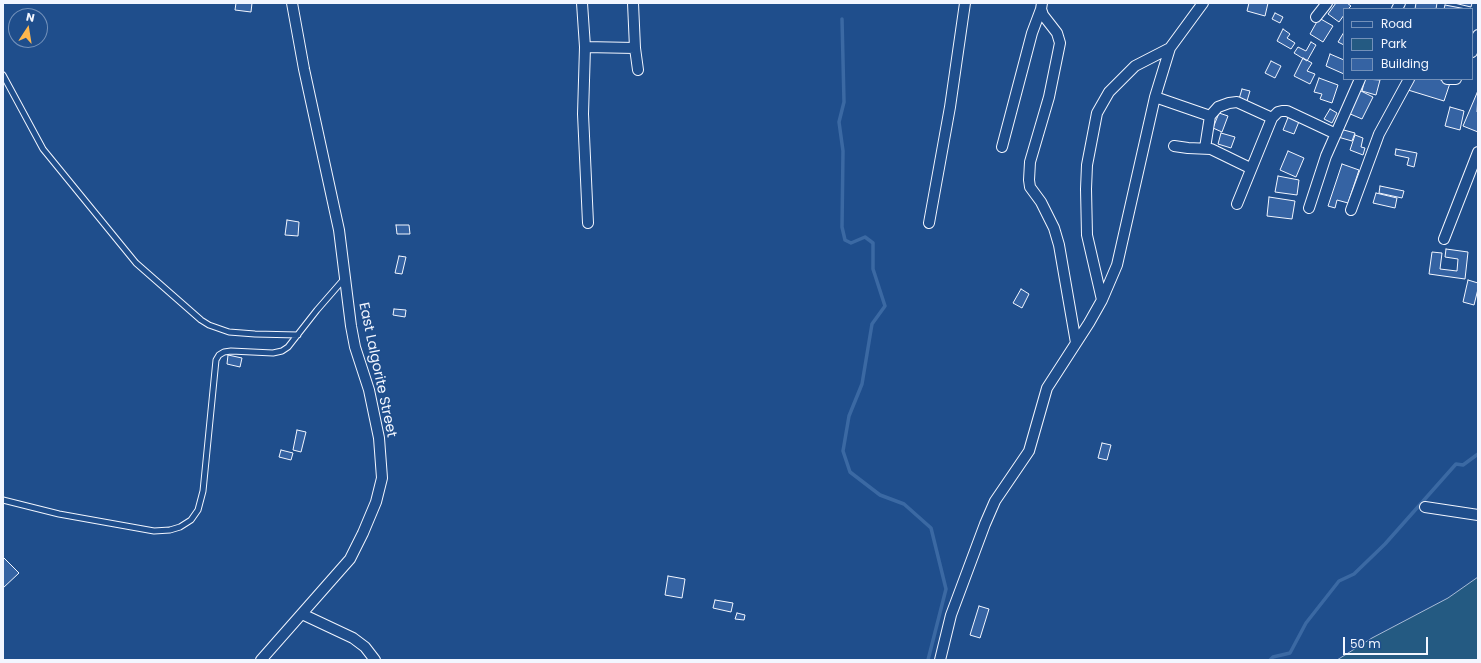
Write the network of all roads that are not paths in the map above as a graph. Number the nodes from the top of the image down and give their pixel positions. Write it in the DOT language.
graph roads {
  1 [pos="292,3"];
  2 [pos="582,3"];
  3 [pos="633,3"];
  4 [pos="965,3"];
  5 [pos="1203,3"];
  6 [pos="1327,3"];
  7 [pos="1041,6"];
  8 [pos="1316,17"];
  9 [pos="1478,35"];
  10 [pos="585,47"];
  11 [pos="635,48"];
  12 [pos="1170,48"];
  13 [pos="1473,49"];
  14 [pos="638,70"];
  15 [pos="3,75"];
  16 [pos="1360,80"];
  17 [pos="1408,80"];
  18 [pos="1155,97"];
  19 [pos="1210,116"];
  20 [pos="1272,118"];
  21 [pos="1336,134"];
  22 [pos="1174,146"];
  23 [pos="1002,147"];
  24 [pos="1205,148"];
  25 [pos="1478,152"];
  26 [pos="1250,168"];
  27 [pos="1237,204"];
  28 [pos="1309,208"];
  29 [pos="1350,210"];
  30 [pos="588,223"];
  31 [pos="929,223"];
  32 [pos="1444,239"];
  33 [pos="345,278"];
  34 [pos="1102,300"];
  35 [pos="298,335"];
  36 [pos="1076,343"];
  37 [pos="3,500"];
  38 [pos="1426,507"];
  39 [pos="1478,515"];
  40 [pos="302,614"];
  41 [pos="261,660"];
  42 [pos="375,660"];
  43 [pos="940,660"];
  1 -- 33 [label="street, East Lalgorite Street"];
  2 -- 10 [label="street"];
  3 -- 11 [label="street"];
  4 -- 31 [label="street"];
  5 -- 12 [label="street"];
  6 -- 8 [label="street"];
  7 -- 23 [label="street"];
  7 -- 36 [label="street"];
  9 -- 13 [label="street"];
  10 -- 11 [label="street"];
  10 -- 30 [label="street"];
  11 -- 14 [label="street"];
  12 -- 18 [label="street"];
  12 -- 34 [label="street"];
  15 -- 35 [label="lane"];
  16 -- 21 [label="street"];
  17 -- 29 [label="street"];
  18 -- 19 [label="street"];
  18 -- 34 [label="street"];
  19 -- 20 [label="street"];
  19 -- 24 [label="street"];
  20 -- 21 [label="street"];
  20 -- 26 [label="street"];
  21 -- 28 [label="street"];
  22 -- 24 [label="street"];
  24 -- 26 [label="street"];
  25 -- 32 [label="street"];
  26 -- 27 [label="street"];
  33 -- 35 [label="lane"];
  33 -- 40 [label="street, East Lalgorite Street"];
  34 -- 36 [label="street"];
  35 -- 37 [label="lane"];
  36 -- 43 [label="street"];
  38 -- 39 [label="street"];
  40 -- 41 [label="street, East Lalgorite Street"];
  40 -- 42 [label="street"];
}
